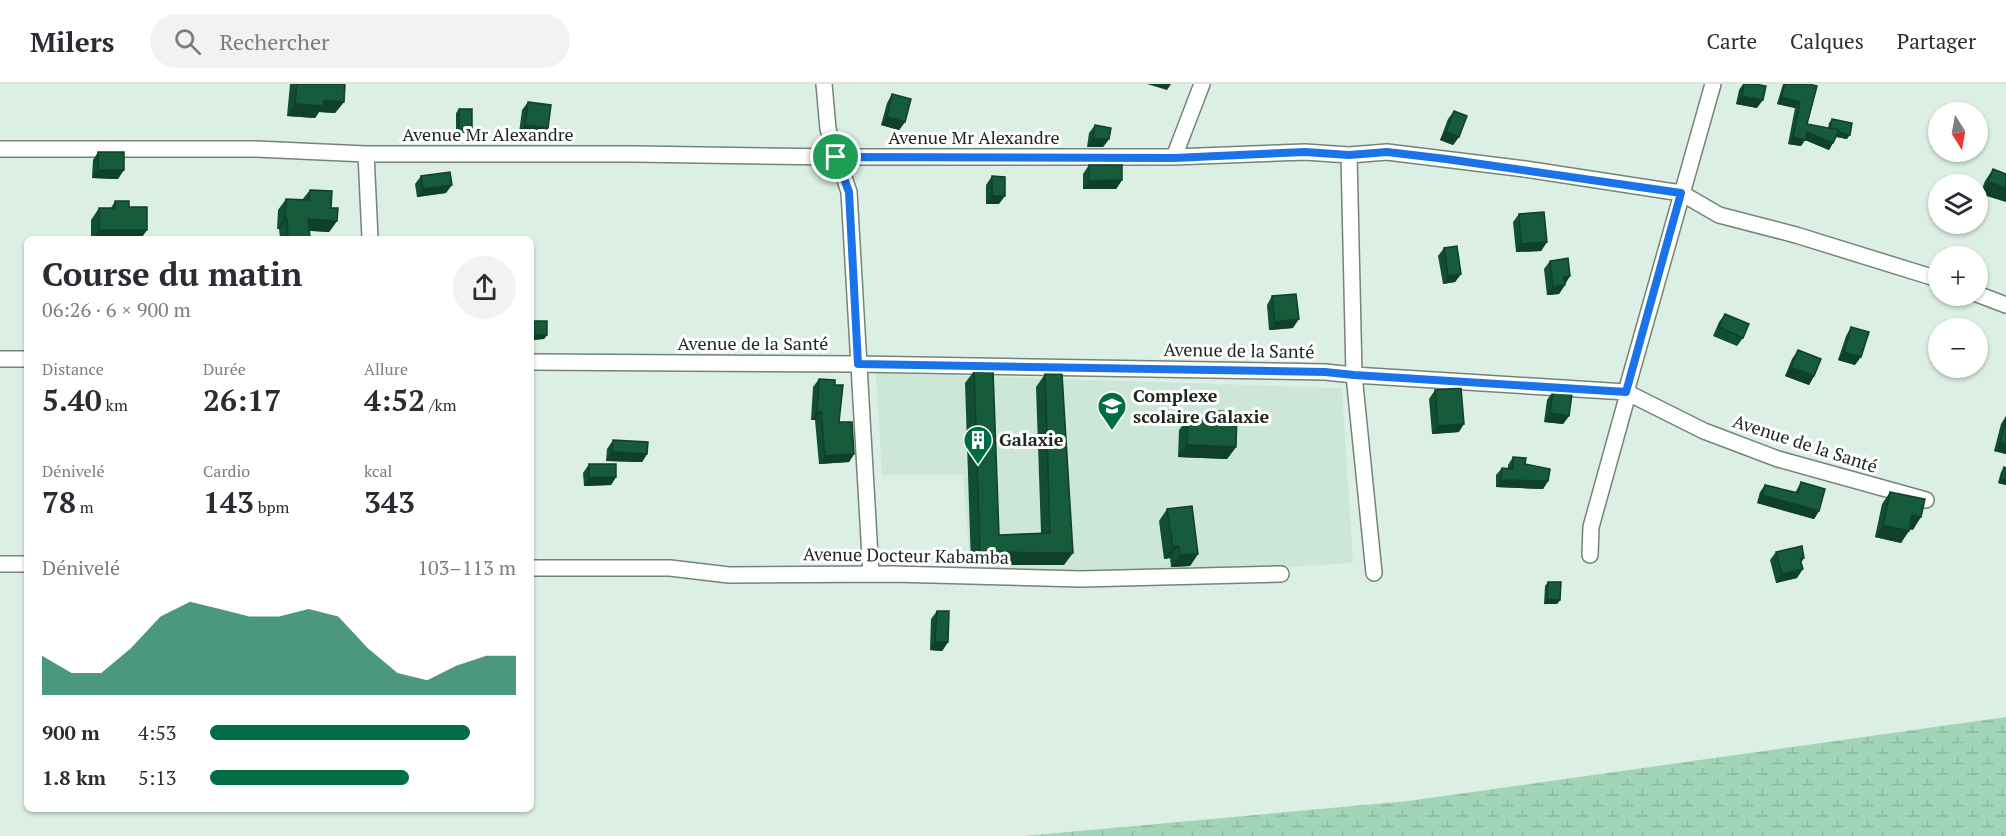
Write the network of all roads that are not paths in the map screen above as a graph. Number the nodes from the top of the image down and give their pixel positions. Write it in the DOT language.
graph roads {
  1 [pos="824,84"];
  2 [pos="1202,84"];
  3 [pos="1713,84"];
  4 [pos="0,149"];
  5 [pos="366,154"];
  6 [pos="1349,155"];
  7 [pos="836,157"];
  8 [pos="1174,158"];
  9 [pos="1681,193"];
  10 [pos="370,236"];
  11 [pos="1928,276"];
  12 [pos="1988,298"];
  13 [pos="2006,305"];
  14 [pos="0,359"];
  15 [pos="24,359"];
  16 [pos="534,362"];
  17 [pos="858,364"];
  18 [pos="1354,375"];
  19 [pos="1626,392"];
  20 [pos="1926,500"];
  21 [pos="1590,555"];
  22 [pos="0,564"];
  23 [pos="24,564"];
  24 [pos="534,568"];
  25 [pos="1374,573"];
  26 [pos="871,574"];
  27 [pos="1281,574"];
  1 -- 7 [label="street"];
  2 -- 8 [label="street"];
  3 -- 9 [label="street"];
  4 -- 5 [label="street, Avenue Mr Alexandre"];
  5 -- 7 [label="street, Avenue Mr Alexandre"];
  5 -- 10 [label="street"];
  6 -- 8 [label="street, Avenue Mr Alexandre"];
  6 -- 9 [label="street, Avenue Mr Alexandre"];
  6 -- 18 [label="street"];
  7 -- 8 [label="street, Avenue Mr Alexandre"];
  7 -- 17 [label="street"];
  9 -- 11 [label="street"];
  9 -- 19 [label="street"];
  12 -- 13 [label="street"];
  14 -- 15 [label="street"];
  16 -- 17 [label="street, Avenue de la Santé"];
  17 -- 18 [label="street, Avenue de la Santé"];
  17 -- 26 [label="street"];
  18 -- 19 [label="street, Avenue de la Santé"];
  18 -- 25 [label="street"];
  19 -- 20 [label="street, Avenue de la Santé"];
  19 -- 21 [label="street"];
  22 -- 23 [label="street"];
  24 -- 26 [label="street, Avenue Docteur Kabamba"];
  26 -- 27 [label="street, Avenue Docteur Kabamba"];
}
